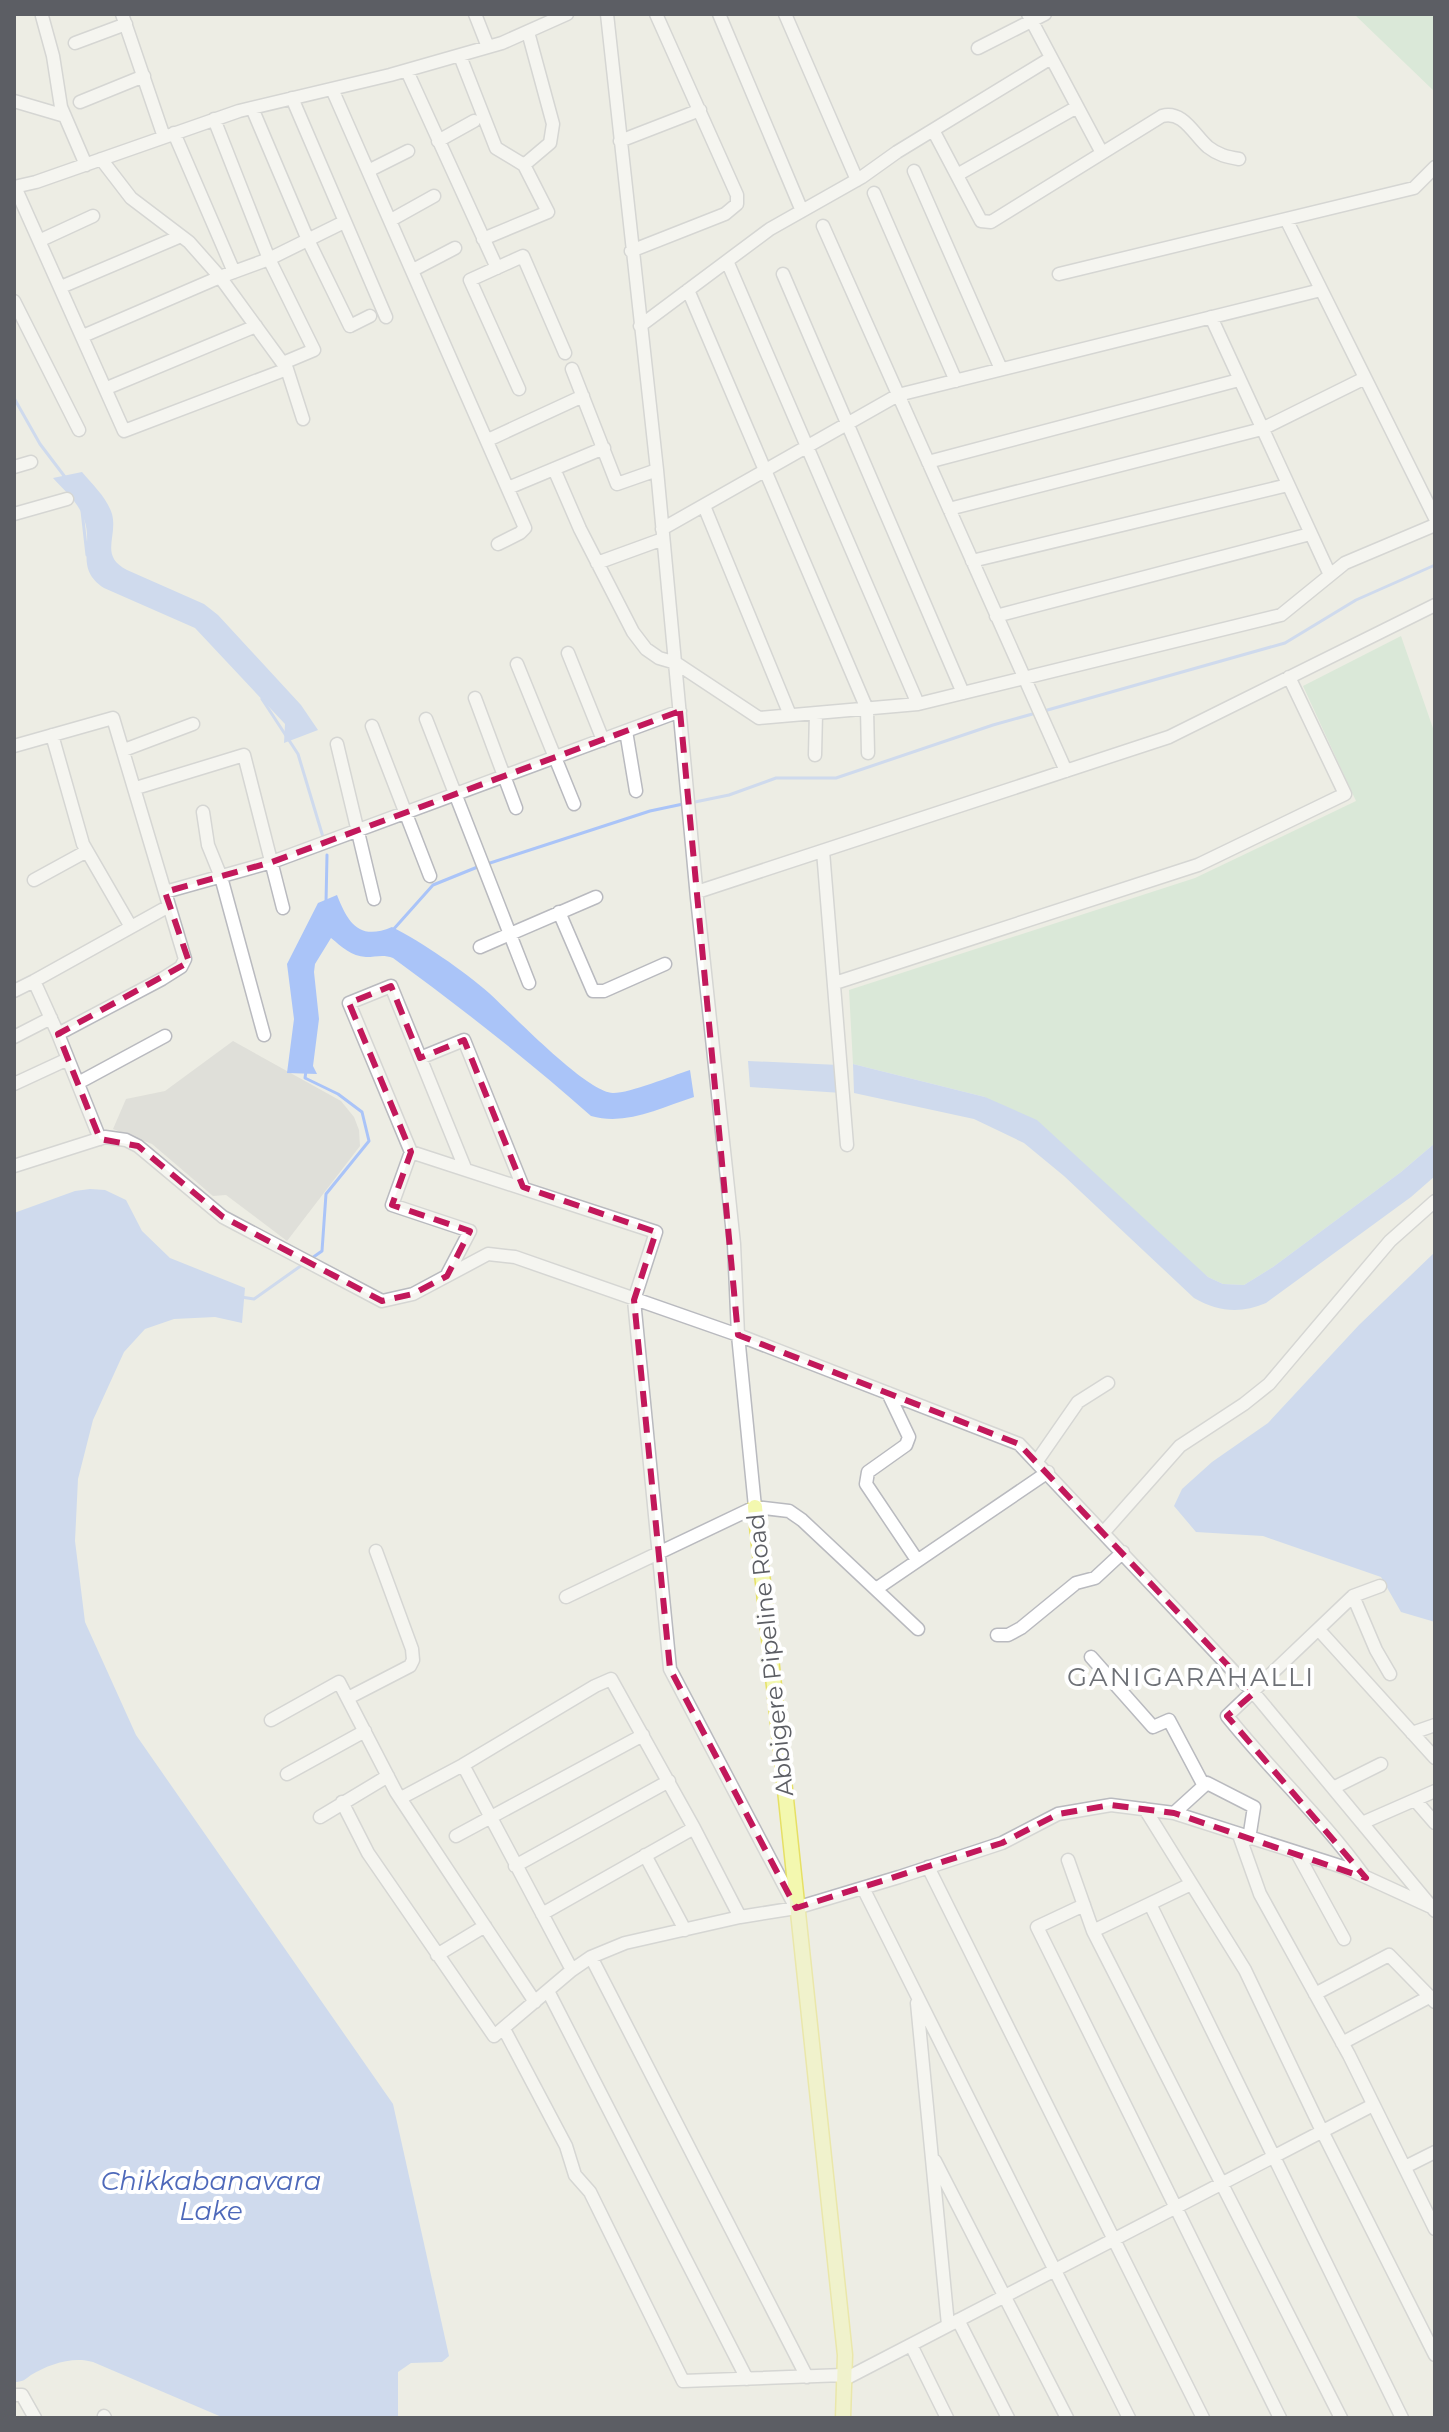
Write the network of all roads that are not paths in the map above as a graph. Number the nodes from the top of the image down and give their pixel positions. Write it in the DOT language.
graph roads {
  1 [pos="475,14"];
  2 [pos="567,14"];
  3 [pos="607,14"];
  4 [pos="656,14"];
  5 [pos="719,14"];
  6 [pos="785,14"];
  7 [pos="1045,14"];
  8 [pos="42,16"];
  9 [pos="1030,17"];
  10 [pos="124,19"];
  11 [pos="528,32"];
  12 [pos="75,43"];
  13 [pos="488,47"];
  14 [pos="978,48"];
  15 [pos="460,56"];
  16 [pos="1051,58"];
  17 [pos="407,71"];
  18 [pos="144,76"];
  19 [pos="332,89"];
  20 [pos="292,98"];
  21 [pos="14,101"];
  22 [pos="80,102"];
  23 [pos="1077,107"];
  24 [pos="252,108"];
  25 [pos="700,110"];
  26 [pos="65,116"];
  27 [pos="214,119"];
  28 [pos="474,121"];
  29 [pos="933,130"];
  30 [pos="169,135"];
  31 [pos="438,141"];
  32 [pos="620,141"];
  33 [pos="408,151"];
  34 [pos="1102,153"];
  35 [pos="101,159"];
  36 [pos="1239,159"];
  37 [pos="86,165"];
  38 [pos="524,165"];
  39 [pos="1435,167"];
  40 [pos="368,171"];
  41 [pos="914,171"];
  42 [pos="957,175"];
  43 [pos="857,180"];
  44 [pos="15,187"];
  45 [pos="874,193"];
  46 [pos="434,196"];
  47 [pos="802,211"];
  48 [pos="93,216"];
  49 [pos="1286,219"];
  50 [pos="391,220"];
  51 [pos="344,222"];
  52 [pos="823,226"];
  53 [pos="181,236"];
  54 [pos="483,239"];
  55 [pos="41,240"];
  56 [pos="308,240"];
  57 [pos="455,248"];
  58 [pos="631,251"];
  59 [pos="269,259"];
  60 [pos="727,261"];
  61 [pos="497,268"];
  62 [pos="413,270"];
  63 [pos="234,272"];
  64 [pos="783,274"];
  65 [pos="1059,274"];
  66 [pos="220,277"];
  67 [pos="61,287"];
  68 [pos="688,290"];
  69 [pos="1321,290"];
  70 [pos="14,301"];
  71 [pos="370,316"];
  72 [pos="386,317"];
  73 [pos="1211,317"];
  74 [pos="256,326"];
  75 [pos="640,326"];
  76 [pos="83,336"];
  77 [pos="565,353"];
  78 [pos="285,366"];
  79 [pos="572,369"];
  80 [pos="1001,369"];
  81 [pos="1365,378"];
  82 [pos="1239,380"];
  83 [pos="956,381"];
  84 [pos="107,388"];
  85 [pos="519,389"];
  86 [pos="898,395"];
  87 [pos="583,396"];
  88 [pos="303,419"];
  89 [pos="848,425"];
  90 [pos="1262,429"];
  91 [pos="79,430"];
  92 [pos="488,440"];
  93 [pos="604,448"];
  94 [pos="807,448"];
  95 [pos="31,462"];
  96 [pos="928,462"];
  97 [pos="14,467"];
  98 [pos="554,469"];
  99 [pos="657,470"];
  100 [pos="765,471"];
  101 [pos="1288,485"];
  102 [pos="508,488"];
  103 [pos="67,499"];
  104 [pos="704,506"];
  105 [pos="949,509"];
  106 [pos="14,514"];
  107 [pos="1435,518"];
  108 [pos="1435,525"];
  109 [pos="662,534"];
  110 [pos="1310,534"];
  111 [pos="498,544"];
  112 [pos="972,561"];
  113 [pos="597,563"];
  114 [pos="1330,575"];
  115 [pos="1435,605"];
  116 [pos="996,616"];
  117 [pos="568,653"];
  118 [pos="676,663"];
  119 [pos="517,664"];
  120 [pos="1289,677"];
  121 [pos="1024,678"];
  122 [pos="963,693"];
  123 [pos="475,698"];
  124 [pos="918,704"];
  125 [pos="867,709"];
  126 [pos="680,711"];
  127 [pos="816,713"];
  128 [pos="790,715"];
  129 [pos="426,719"];
  130 [pos="193,724"];
  131 [pos="372,726"];
  132 [pos="626,731"];
  133 [pos="52,735"];
  134 [pos="603,740"];
  135 [pos="337,744"];
  136 [pos="14,746"];
  137 [pos="124,750"];
  138 [pos="868,753"];
  139 [pos="815,755"];
  140 [pos="555,758"];
  141 [pos="1066,771"];
  142 [pos="505,777"];
  143 [pos="136,788"];
  144 [pos="636,791"];
  145 [pos="455,795"];
  146 [pos="574,804"];
  147 [pos="516,808"];
  148 [pos="203,812"];
  149 [pos="407,814"];
  150 [pos="358,828"];
  151 [pos="87,851"];
  152 [pos="823,851"];
  153 [pos="272,862"];
  154 [pos="430,876"];
  155 [pos="221,877"];
  156 [pos="34,880"];
  157 [pos="165,892"];
  158 [pos="697,892"];
  159 [pos="596,897"];
  160 [pos="374,899"];
  161 [pos="169,906"];
  162 [pos="283,908"];
  163 [pos="559,912"];
  164 [pos="131,927"];
  165 [pos="511,932"];
  166 [pos="480,947"];
  167 [pos="665,964"];
  168 [pos="34,981"];
  169 [pos="529,983"];
  170 [pos="835,983"];
  171 [pos="14,991"];
  172 [pos="51,1018"];
  173 [pos="58,1034"];
  174 [pos="264,1035"];
  175 [pos="165,1036"];
  176 [pos="14,1037"];
  177 [pos="420,1058"];
  178 [pos="68,1059"];
  179 [pos="78,1083"];
  180 [pos="14,1084"];
  181 [pos="100,1139"];
  182 [pos="847,1145"];
  183 [pos="411,1152"];
  184 [pos="14,1166"];
  185 [pos="465,1168"];
  186 [pos="523,1187"];
  187 [pos="1435,1201"];
  188 [pos="447,1276"];
  189 [pos="634,1300"];
  190 [pos="738,1335"];
  191 [pos="1108,1383"];
  192 [pos="888,1393"];
  193 [pos="1037,1461"];
  194 [pos="1048,1472"];
  195 [pos="755,1507"];
  196 [pos="1103,1533"];
  197 [pos="376,1551"];
  198 [pos="1123,1552"];
  199 [pos="659,1553"];
  200 [pos="917,1560"];
  201 [pos="1380,1586"];
  202 [pos="876,1589"];
  203 [pos="1353,1596"];
  204 [pos="566,1597"];
  205 [pos="918,1629"];
  206 [pos="1319,1630"];
  207 [pos="997,1635"];
  208 [pos="1091,1657"];
  209 [pos="1390,1674"];
  210 [pos="1254,1693"];
  211 [pos="348,1698"];
  212 [pos="271,1720"];
  213 [pos="1435,1725"];
  214 [pos="365,1731"];
  215 [pos="1412,1733"];
  216 [pos="643,1735"];
  217 [pos="1435,1758"];
  218 [pos="1381,1764"];
  219 [pos="463,1765"];
  220 [pos="287,1774"];
  221 [pos="388,1776"];
  222 [pos="669,1781"];
  223 [pos="1204,1786"];
  224 [pos="1333,1788"];
  225 [pos="1435,1791"];
  226 [pos="401,1798"];
  227 [pos="1415,1800"];
  228 [pos="342,1802"];
  229 [pos="1145,1809"];
  230 [pos="1174,1813"];
  231 [pos="491,1816"];
  232 [pos="320,1817"];
  233 [pos="1362,1823"];
  234 [pos="1435,1823"];
  235 [pos="694,1828"];
  236 [pos="456,1836"];
  237 [pos="1244,1837"];
  238 [pos="1297,1853"];
  239 [pos="645,1855"];
  240 [pos="1068,1860"];
  241 [pos="515,1866"];
  242 [pos="928,1867"];
  243 [pos="1366,1878"];
  244 [pos="1191,1884"];
  245 [pos="863,1888"];
  246 [pos="1150,1904"];
  247 [pos="1084,1905"];
  248 [pos="796,1908"];
  249 [pos="1434,1909"];
  250 [pos="542,1914"];
  251 [pos="740,1917"];
  252 [pos="485,1926"];
  253 [pos="685,1930"];
  254 [pos="1093,1931"];
  255 [pos="1344,1939"];
  256 [pos="437,1955"];
  257 [pos="591,1957"];
  258 [pos="572,1970"];
  259 [pos="548,1991"];
  260 [pos="1315,1994"];
  261 [pos="917,1996"];
  262 [pos="1432,2000"];
  263 [pos="535,2002"];
  264 [pos="504,2029"];
  265 [pos="1342,2043"];
  266 [pos="1373,2105"];
  267 [pos="1322,2131"];
  268 [pos="1435,2152"];
  269 [pos="931,2154"];
  270 [pos="1274,2156"];
  271 [pos="1405,2167"];
  272 [pos="1222,2183"];
  273 [pos="1174,2208"];
  274 [pos="1435,2229"];
  275 [pos="1113,2240"];
  276 [pos="1054,2270"];
  277 [pos="1005,2296"];
  278 [pos="953,2323"];
  279 [pos="912,2347"];
  280 [pos="1435,2355"];
  281 [pos="807,2377"];
  282 [pos="844,2377"];
  283 [pos="747,2379"];
  284 [pos="14,2395"];
  285 [pos="35,2418"];
  286 [pos="843,2418"];
  287 [pos="947,2418"];
  288 [pos="1008,2418"];
  289 [pos="1067,2418"];
  290 [pos="1129,2418"];
  291 [pos="1203,2418"];
  292 [pos="1280,2418"];
  293 [pos="1341,2418"];
  294 [pos="1402,2418"];
  1 -- 13 [label="street"];
  2 -- 11 [label="street"];
  3 -- 32 [label="street, Abbigere Pipeline Road"];
  4 -- 25 [label="street"];
  5 -- 47 [label="street"];
  6 -- 43 [label="street"];
  7 -- 9 [label="street"];
  8 -- 26 [label="street"];
  9 -- 14 [label="street"];
  9 -- 16 [label="street"];
  10 -- 12 [label="street"];
  10 -- 18 [label="street"];
  11 -- 13 [label="street"];
  11 -- 38 [label="street"];
  13 -- 15 [label="street"];
  15 -- 17 [label="street"];
  15 -- 38 [label="street"];
  16 -- 23 [label="street"];
  16 -- 29 [label="street"];
  17 -- 19 [label="street"];
  17 -- 31 [label="street"];
  18 -- 22 [label="street"];
  18 -- 30 [label="street"];
  19 -- 20 [label="street"];
  19 -- 40 [label="street"];
  20 -- 24 [label="street"];
  20 -- 51 [label="street"];
  21 -- 26 [label="street"];
  23 -- 34 [label="street"];
  23 -- 42 [label="street"];
  24 -- 27 [label="street"];
  24 -- 56 [label="street"];
  25 -- 32 [label="street"];
  25 -- 58 [label="street"];
  26 -- 37 [label="street"];
  27 -- 30 [label="street"];
  27 -- 59 [label="street"];
  28 -- 31 [label="street"];
  29 -- 42 [label="street"];
  29 -- 43 [label="street"];
  30 -- 35 [label="street"];
  30 -- 63 [label="street"];
  31 -- 54 [label="street"];
  32 -- 58 [label="street, Abbigere Pipeline Road"];
  33 -- 40 [label="street"];
  34 -- 36 [label="street"];
  34 -- 42 [label="street"];
  35 -- 37 [label="street"];
  35 -- 53 [label="street"];
  37 -- 44 [label="street"];
  38 -- 54 [label="street"];
  39 -- 49 [label="street"];
  40 -- 50 [label="street"];
  41 -- 80 [label="street"];
  43 -- 47 [label="street"];
  44 -- 55 [label="street"];
  45 -- 83 [label="street"];
  46 -- 50 [label="street"];
  47 -- 60 [label="street"];
  48 -- 55 [label="street"];
  49 -- 65 [label="street"];
  49 -- 69 [label="street"];
  50 -- 62 [label="street"];
  51 -- 56 [label="street"];
  51 -- 72 [label="street"];
  52 -- 86 [label="street"];
  53 -- 66 [label="street"];
  53 -- 67 [label="street"];
  54 -- 61 [label="street"];
  55 -- 67 [label="street"];
  56 -- 59 [label="street"];
  56 -- 71 [label="street"];
  57 -- 62 [label="street"];
  58 -- 75 [label="street, Abbigere Pipeline Road"];
  59 -- 63 [label="street"];
  59 -- 78 [label="street"];
  60 -- 68 [label="street"];
  60 -- 94 [label="street"];
  61 -- 77 [label="street"];
  61 -- 85 [label="street"];
  62 -- 92 [label="street"];
  63 -- 66 [label="street"];
  64 -- 89 [label="street"];
  66 -- 74 [label="street"];
  66 -- 76 [label="street"];
  67 -- 76 [label="street"];
  68 -- 75 [label="street"];
  68 -- 100 [label="street"];
  69 -- 73 [label="street"];
  69 -- 81 [label="street"];
  70 -- 91 [label="street"];
  73 -- 80 [label="street"];
  73 -- 82 [label="street"];
  74 -- 78 [label="street"];
  74 -- 84 [label="street"];
  75 -- 99 [label="street, Abbigere Pipeline Road"];
  76 -- 84 [label="street"];
  78 -- 84 [label="street"];
  78 -- 88 [label="street"];
  79 -- 87 [label="street"];
  80 -- 83 [label="street"];
  81 -- 90 [label="street"];
  81 -- 107 [label="street"];
  82 -- 90 [label="street"];
  82 -- 96 [label="street"];
  83 -- 86 [label="street"];
  86 -- 89 [label="street"];
  86 -- 96 [label="street"];
  87 -- 92 [label="street"];
  87 -- 93 [label="street"];
  89 -- 94 [label="street"];
  89 -- 122 [label="street"];
  90 -- 101 [label="street"];
  90 -- 105 [label="street"];
  92 -- 102 [label="street"];
  93 -- 98 [label="street"];
  93 -- 99 [label="street"];
  94 -- 100 [label="street"];
  94 -- 124 [label="street"];
  95 -- 97 [label="street"];
  96 -- 105 [label="street"];
  98 -- 102 [label="street"];
  98 -- 113 [label="street"];
  99 -- 109 [label="street, Abbigere Pipeline Road"];
  100 -- 104 [label="street"];
  100 -- 125 [label="street"];
  101 -- 110 [label="street"];
  101 -- 112 [label="street"];
  102 -- 111 [label="street"];
  103 -- 106 [label="street"];
  104 -- 109 [label="street"];
  104 -- 128 [label="street"];
  105 -- 112 [label="street"];
  108 -- 114 [label="street"];
  109 -- 113 [label="street"];
  109 -- 118 [label="street, Abbigere Pipeline Road"];
  110 -- 114 [label="street"];
  110 -- 116 [label="street"];
  112 -- 116 [label="street"];
  113 -- 118 [label="street"];
  114 -- 121 [label="street"];
  115 -- 120 [label="street"];
  116 -- 121 [label="street"];
  117 -- 134 [label="street"];
  118 -- 126 [label="street, Abbigere Pipeline Road"];
  118 -- 128 [label="street"];
  119 -- 140 [label="street"];
  120 -- 141 [label="street"];
  120 -- 170 [label="street"];
  121 -- 122 [label="street"];
  121 -- 141 [label="street"];
  122 -- 124 [label="street"];
  123 -- 142 [label="street"];
  124 -- 125 [label="street"];
  125 -- 127 [label="street"];
  125 -- 138 [label="street"];
  126 -- 132 [label="street"];
  126 -- 158 [label="street, Abbigere Pipeline Road"];
  127 -- 128 [label="street"];
  127 -- 139 [label="street"];
  129 -- 145 [label="street"];
  130 -- 137 [label="street"];
  131 -- 149 [label="street"];
  132 -- 134 [label="street"];
  132 -- 144 [label="street"];
  133 -- 136 [label="street"];
  133 -- 137 [label="street"];
  133 -- 151 [label="street"];
  134 -- 140 [label="street"];
  135 -- 150 [label="street"];
  137 -- 143 [label="street"];
  140 -- 142 [label="street"];
  140 -- 146 [label="street"];
  141 -- 152 [label="street"];
  142 -- 145 [label="street"];
  142 -- 147 [label="street"];
  143 -- 153 [label="street"];
  143 -- 157 [label="street"];
  145 -- 149 [label="street"];
  145 -- 165 [label="street"];
  148 -- 155 [label="street"];
  149 -- 150 [label="street"];
  149 -- 154 [label="street"];
  150 -- 153 [label="street"];
  150 -- 160 [label="street"];
  151 -- 156 [label="street"];
  151 -- 164 [label="street"];
  152 -- 158 [label="street"];
  152 -- 170 [label="street"];
  153 -- 155 [label="street"];
  153 -- 162 [label="street"];
  155 -- 157 [label="street"];
  155 -- 174 [label="street"];
  157 -- 161 [label="street"];
  158 -- 190 [label="street, Abbigere Pipeline Road"];
  159 -- 163 [label="street"];
  161 -- 164 [label="street"];
  161 -- 173 [label="street"];
  163 -- 165 [label="street"];
  163 -- 167 [label="street"];
  164 -- 168 [label="street"];
  165 -- 166 [label="street"];
  165 -- 169 [label="street"];
  168 -- 171 [label="street"];
  168 -- 172 [label="street"];
  170 -- 182 [label="street"];
  172 -- 173 [label="street"];
  172 -- 176 [label="street"];
  173 -- 178 [label="street"];
  175 -- 179 [label="street"];
  177 -- 183 [label="street"];
  177 -- 185 [label="street"];
  177 -- 186 [label="street"];
  178 -- 179 [label="street"];
  178 -- 180 [label="street"];
  179 -- 181 [label="street"];
  181 -- 184 [label="street"];
  181 -- 188 [label="street"];
  183 -- 185 [label="street"];
  183 -- 188 [label="street"];
  185 -- 186 [label="street"];
  186 -- 189 [label="street"];
  187 -- 196 [label="street"];
  188 -- 189 [label="street"];
  189 -- 190 [label="street"];
  189 -- 199 [label="street"];
  190 -- 192 [label="street"];
  190 -- 195 [label="street, Abbigere Pipeline Road"];
  191 -- 193 [label="street"];
  192 -- 193 [label="street"];
  192 -- 200 [label="street"];
  193 -- 194 [label="street"];
  194 -- 196 [label="street"];
  194 -- 200 [label="street"];
  195 -- 199 [label="street"];
  195 -- 202 [label="street"];
  195 -- 248 [label="main road, Abbigere Pipeline Road"];
  196 -- 198 [label="street"];
  197 -- 211 [label="street"];
  198 -- 207 [label="street"];
  198 -- 210 [label="street"];
  199 -- 204 [label="street"];
  199 -- 248 [label="street"];
  200 -- 202 [label="street"];
  201 -- 203 [label="street"];
  202 -- 205 [label="street"];
  203 -- 206 [label="street"];
  203 -- 209 [label="street"];
  206 -- 210 [label="street"];
  206 -- 215 [label="street"];
  208 -- 223 [label="street"];
  210 -- 224 [label="street"];
  210 -- 243 [label="street"];
  211 -- 212 [label="street"];
  211 -- 214 [label="street"];
  213 -- 215 [label="street"];
  214 -- 220 [label="street"];
  214 -- 221 [label="street"];
  215 -- 217 [label="street"];
  216 -- 219 [label="street"];
  216 -- 222 [label="street"];
  216 -- 231 [label="street"];
  218 -- 224 [label="street"];
  219 -- 226 [label="street"];
  219 -- 231 [label="street"];
  221 -- 226 [label="street"];
  221 -- 228 [label="street"];
  222 -- 235 [label="street"];
  222 -- 241 [label="street"];
  223 -- 230 [label="street"];
  223 -- 237 [label="street"];
  224 -- 233 [label="street"];
  225 -- 227 [label="street"];
  226 -- 252 [label="street"];
  227 -- 233 [label="street"];
  227 -- 234 [label="street"];
  228 -- 232 [label="street"];
  228 -- 256 [label="street"];
  229 -- 230 [label="street"];
  229 -- 242 [label="street"];
  229 -- 244 [label="street"];
  230 -- 237 [label="street"];
  231 -- 236 [label="street"];
  231 -- 241 [label="street"];
  233 -- 249 [label="street"];
  235 -- 239 [label="street"];
  235 -- 251 [label="street"];
  237 -- 238 [label="street"];
  237 -- 260 [label="street"];
  238 -- 243 [label="street"];
  238 -- 255 [label="street"];
  239 -- 250 [label="street"];
  239 -- 253 [label="street"];
  240 -- 247 [label="street"];
  241 -- 250 [label="street"];
  242 -- 245 [label="street"];
  242 -- 275 [label="street"];
  243 -- 249 [label="street"];
  244 -- 246 [label="street"];
  244 -- 267 [label="street"];
  245 -- 248 [label="street"];
  245 -- 261 [label="street"];
  246 -- 254 [label="street"];
  246 -- 270 [label="street"];
  247 -- 254 [label="street"];
  247 -- 273 [label="street"];
  248 -- 251 [label="street"];
  248 -- 282 [label="main road, Abbigere Pipeline Road"];
  250 -- 258 [label="street"];
  251 -- 253 [label="street"];
  252 -- 256 [label="street"];
  252 -- 263 [label="street"];
  253 -- 257 [label="street"];
  254 -- 272 [label="street"];
  256 -- 264 [label="street"];
  257 -- 258 [label="street"];
  257 -- 281 [label="street"];
  258 -- 259 [label="street"];
  259 -- 263 [label="street"];
  259 -- 283 [label="street"];
  260 -- 262 [label="street"];
  260 -- 265 [label="street"];
  261 -- 269 [label="street"];
  261 -- 276 [label="street"];
  262 -- 265 [label="street"];
  263 -- 264 [label="street"];
  264 -- 283 [label="street"];
  265 -- 266 [label="street"];
  266 -- 267 [label="street"];
  266 -- 271 [label="street"];
  267 -- 270 [label="street"];
  267 -- 280 [label="street"];
  268 -- 271 [label="street"];
  269 -- 277 [label="street"];
  269 -- 278 [label="street"];
  270 -- 272 [label="street"];
  270 -- 294 [label="street"];
  271 -- 274 [label="street"];
  272 -- 273 [label="street"];
  272 -- 293 [label="street"];
  273 -- 275 [label="street"];
  273 -- 292 [label="street"];
  275 -- 276 [label="street"];
  275 -- 291 [label="street"];
  276 -- 277 [label="street"];
  276 -- 290 [label="street"];
  277 -- 278 [label="street"];
  277 -- 289 [label="street"];
  278 -- 282 [label="street"];
  278 -- 288 [label="street"];
  279 -- 287 [label="street"];
  281 -- 282 [label="street"];
  281 -- 283 [label="street"];
  282 -- 286 [label="main road, Abbigere Pipeline Road"];
  284 -- 285 [label="street"];
}
